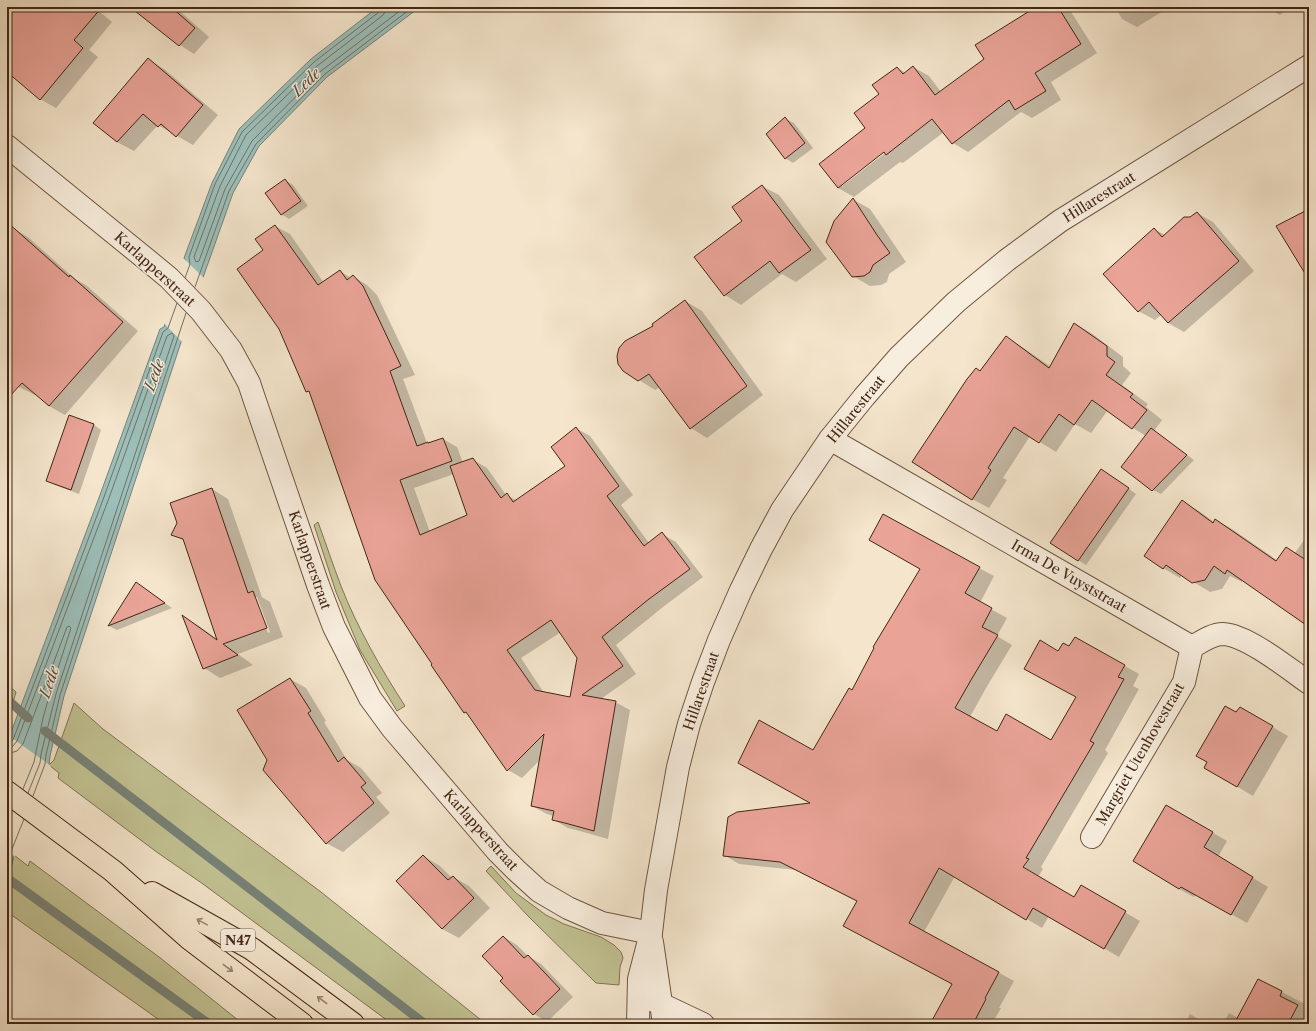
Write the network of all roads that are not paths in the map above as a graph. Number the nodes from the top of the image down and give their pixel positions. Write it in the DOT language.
graph roads {
  1 [pos="1309,66"];
  2 [pos="7,146"];
  3 [pos="830,439"];
  4 [pos="1192,647"];
  5 [pos="1309,683"];
  6 [pos="7,792"];
  7 [pos="1092,837"];
  8 [pos="113,871"];
  9 [pos="651,933"];
  10 [pos="638,993"];
  11 [pos="662,1014"];
  12 [pos="302,1024"];
  13 [pos="354,1024"];
  14 [pos="638,1024"];
  15 [pos="703,1024"];
  1 -- 3 [label="street, Hillarestraat"];
  2 -- 9 [label="street, Karlapperstraat"];
  3 -- 4 [label="street, Irma De Vuyststraat"];
  3 -- 9 [label="street, Hillarestraat"];
  4 -- 5 [label="street"];
  4 -- 7 [label="street, Margriet Utenhovestraat"];
  6 -- 8 [label="main road, N47"];
  8 -- 12 [label="main road, N47, one-way"];
  13 -- 8 [label="main road, N47, one-way"];
  9 -- 10 [label="street, Hillarestraat"];
  9 -- 11 [label="street, Hillarestraat"];
  10 -- 11 [label="street"];
  10 -- 14 [label="street, Hillarestraat"];
  11 -- 15 [label="street"];
}
